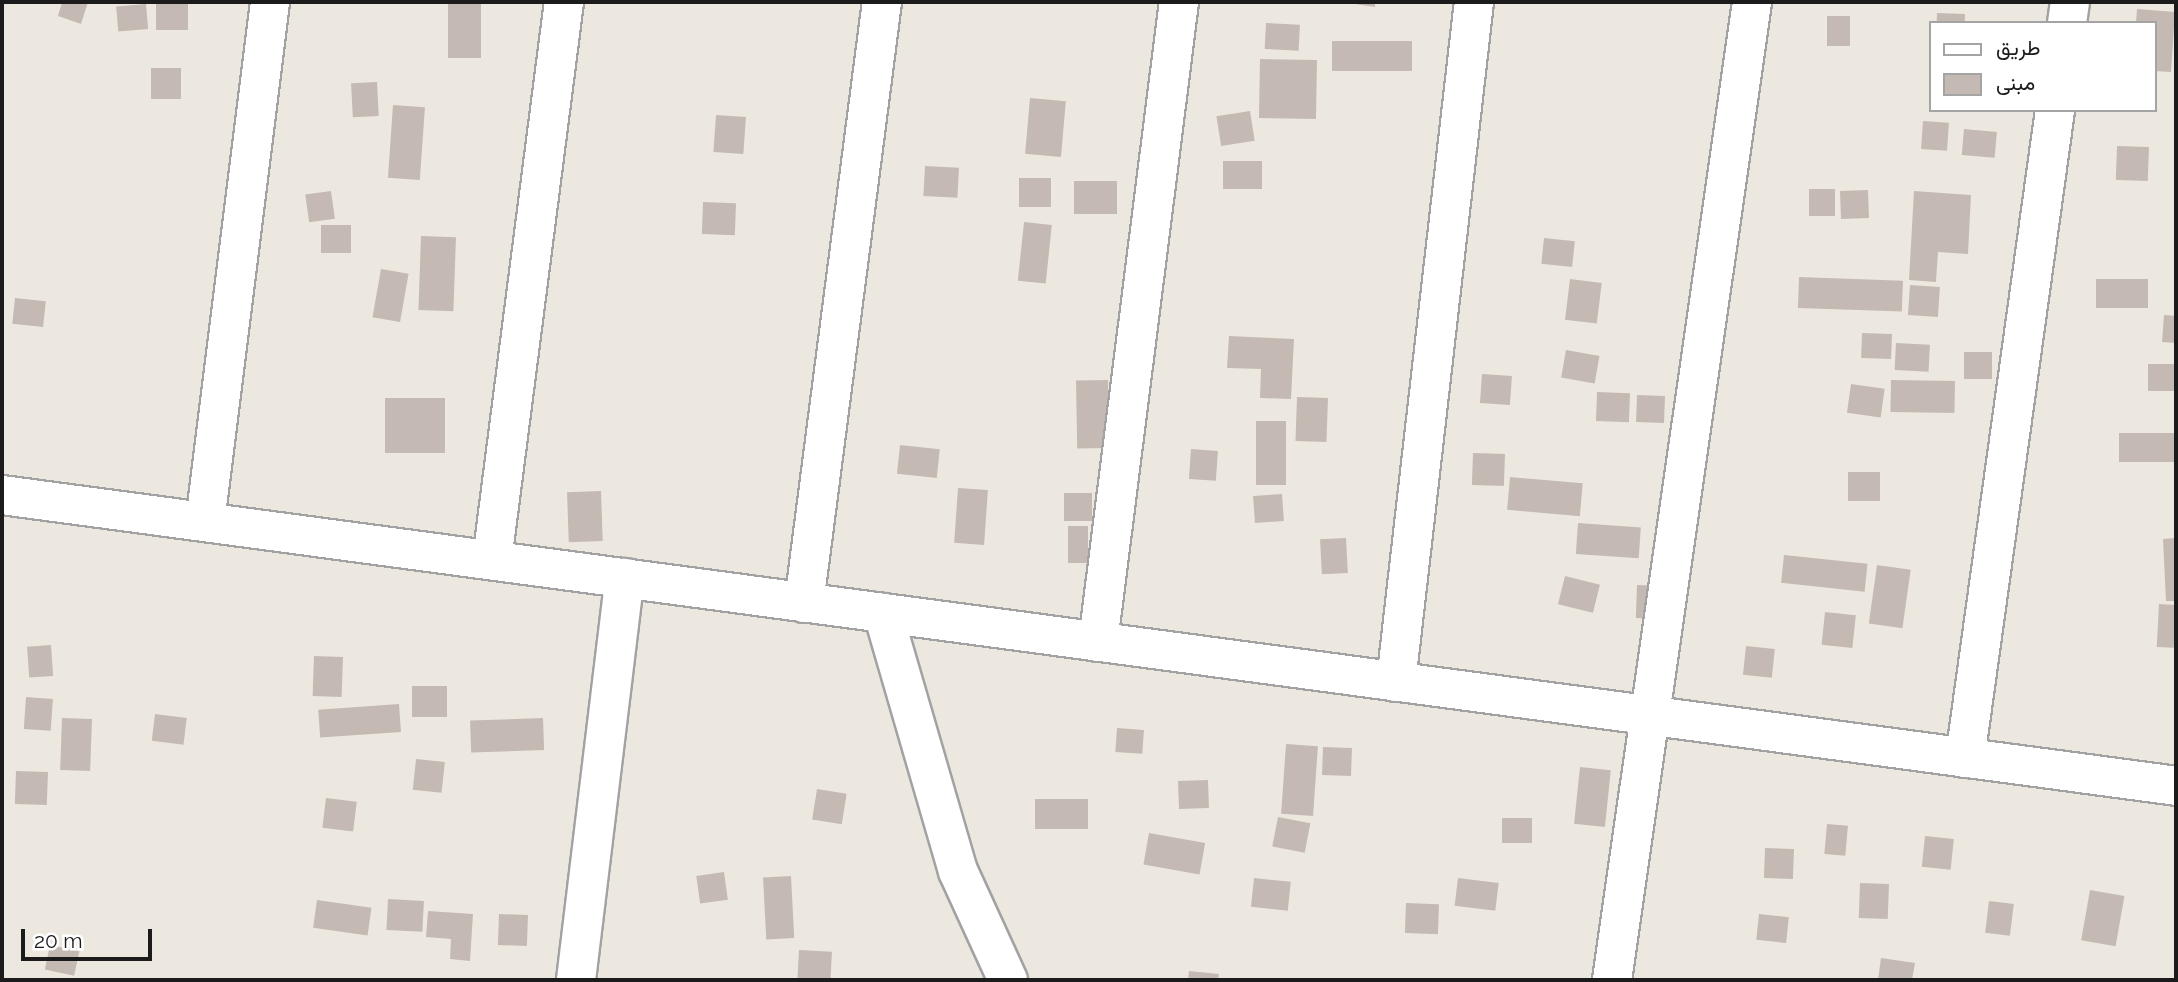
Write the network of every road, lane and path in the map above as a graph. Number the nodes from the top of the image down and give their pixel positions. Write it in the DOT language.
graph roads {
  1 [pos="270,2"];
  2 [pos="564,2"];
  3 [pos="882,2"];
  4 [pos="1179,2"];
  5 [pos="1474,2"];
  6 [pos="1752,2"];
  7 [pos="2070,2"];
  8 [pos="2067,21"];
  9 [pos="2055,112"];
  10 [pos="2,495"];
  11 [pos="205,522"];
  12 [pos="492,561"];
  13 [pos="625,578"];
  14 [pos="804,603"];
  15 [pos="883,613"];
  16 [pos="1098,642"];
  17 [pos="1396,682"];
  18 [pos="1650,716"];
  19 [pos="1965,758"];
  20 [pos="2176,786"];
  21 [pos="576,980"];
  22 [pos="1008,980"];
  23 [pos="1612,980"];
  1 -- 11 [label="street"];
  2 -- 12 [label="street"];
  3 -- 14 [label="street"];
  4 -- 16 [label="street"];
  5 -- 17 [label="street"];
  6 -- 18 [label="street"];
  7 -- 8 [label="street"];
  9 -- 19 [label="street"];
  10 -- 11 [label="street"];
  11 -- 12 [label="street"];
  12 -- 13 [label="street"];
  13 -- 14 [label="street"];
  13 -- 21 [label="street"];
  14 -- 15 [label="street"];
  15 -- 16 [label="street"];
  15 -- 22 [label="street"];
  16 -- 17 [label="street"];
  17 -- 18 [label="street"];
  18 -- 19 [label="street"];
  18 -- 23 [label="street"];
  19 -- 20 [label="street"];
}
